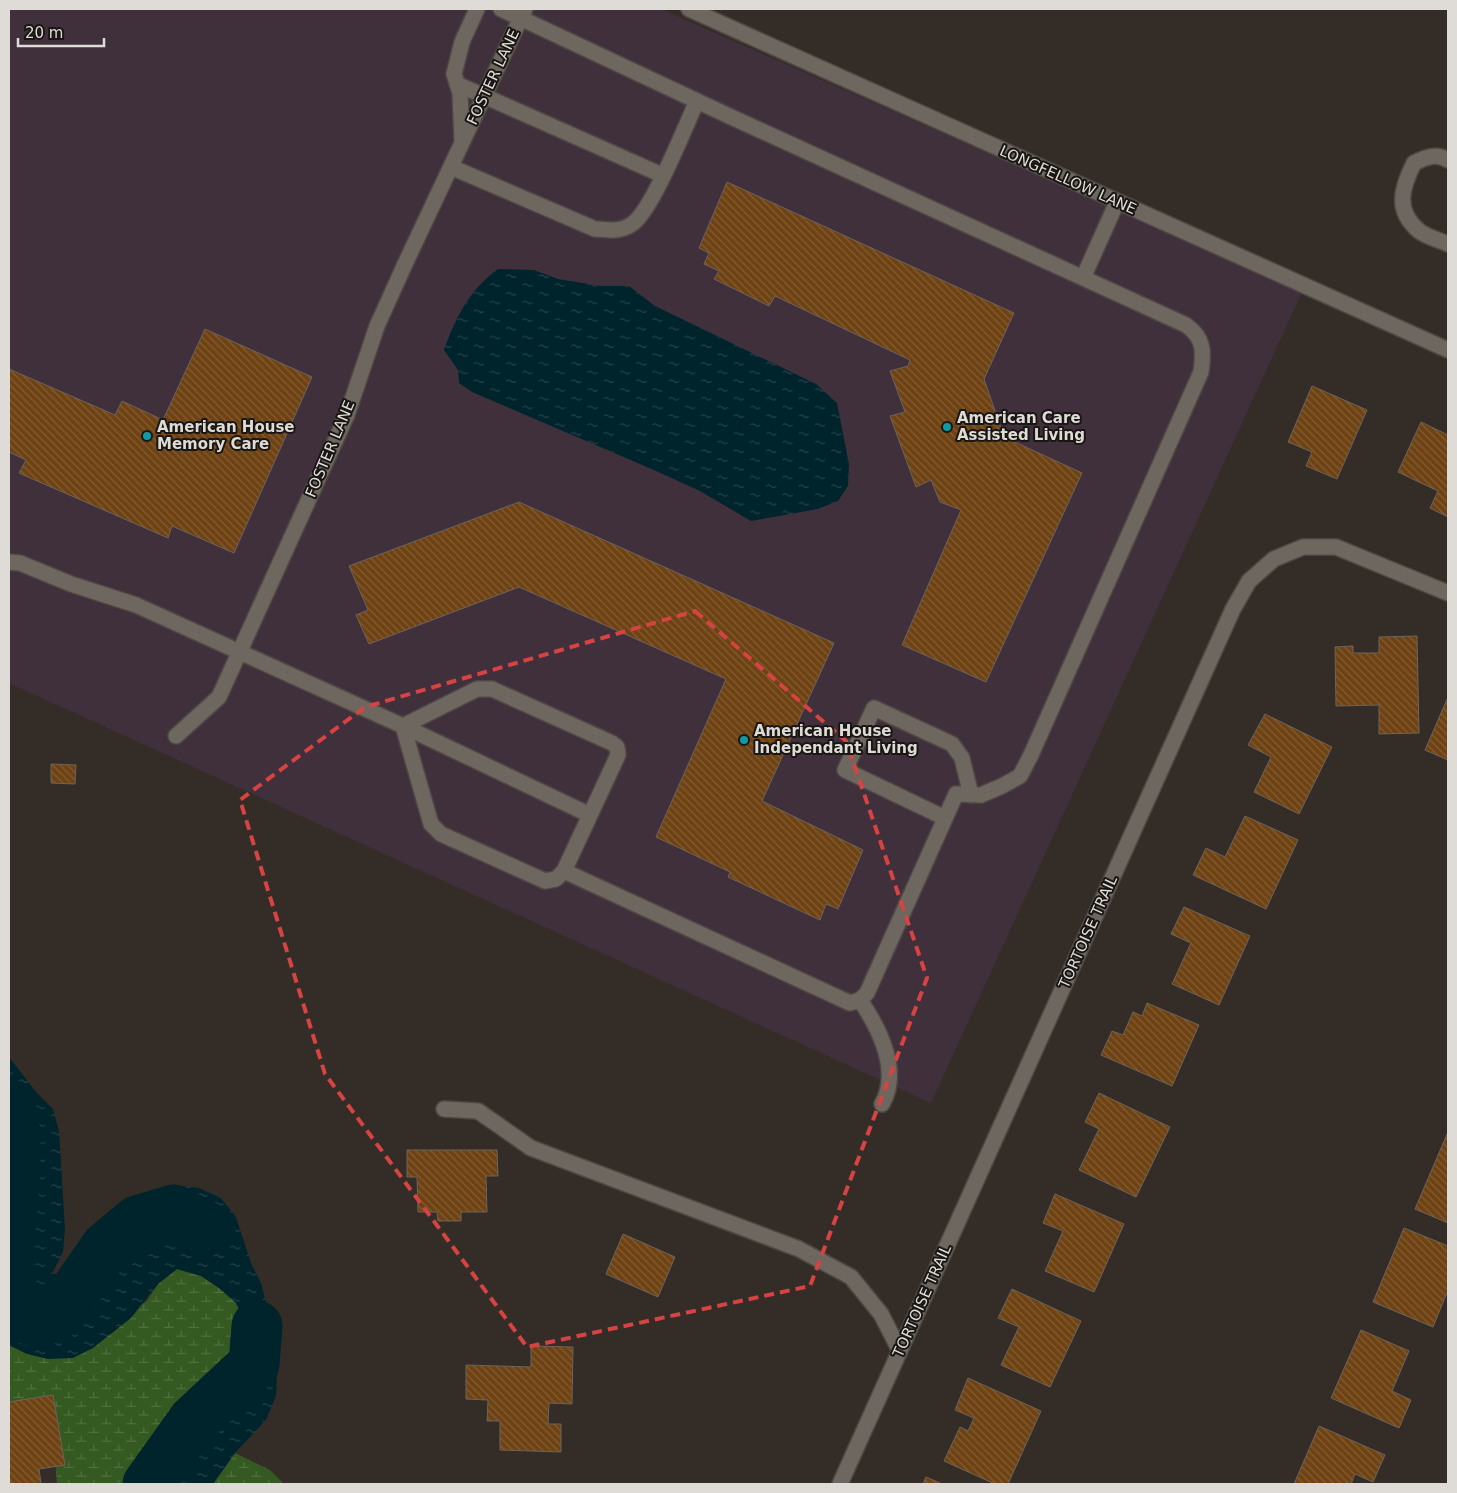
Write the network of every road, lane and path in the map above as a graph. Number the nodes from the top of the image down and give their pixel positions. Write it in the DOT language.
graph roads {
  1 [pos="477,9"];
  2 [pos="501,9"];
  3 [pos="691,9"];
  4 [pos="523,14"];
  5 [pos="457,84"];
  6 [pos="485,96"];
  7 [pos="697,101"];
  8 [pos="462,145"];
  9 [pos="1448,160"];
  10 [pos="451,167"];
  11 [pos="662,175"];
  12 [pos="1117,202"];
  13 [pos="1448,244"];
  14 [pos="1083,278"];
  15 [pos="1448,350"];
  16 [pos="9,562"];
  17 [pos="1448,593"];
  18 [pos="240,653"];
  19 [pos="403,726"];
  20 [pos="176,736"];
  21 [pos="971,795"];
  22 [pos="590,815"];
  23 [pos="945,818"];
  24 [pos="564,871"];
  25 [pos="860,1000"];
  26 [pos="882,1104"];
  27 [pos="444,1109"];
  28 [pos="900,1351"];
  29 [pos="840,1484"];
  1 -- 5 [label="street, FOSTER LANE"];
  2 -- 4 [label="street"];
  3 -- 12 [label="street, LONGFELLOW LANE"];
  4 -- 6 [label="street, FOSTER LANE"];
  4 -- 7 [label="street"];
  5 -- 6 [label="street"];
  5 -- 8 [label="street, FOSTER LANE"];
  6 -- 8 [label="street, FOSTER LANE"];
  6 -- 11 [label="street"];
  7 -- 11 [label="street"];
  7 -- 14 [label="street"];
  8 -- 10 [label="street, FOSTER LANE"];
  9 -- 13 [label="street"];
  10 -- 11 [label="street"];
  10 -- 18 [label="street, FOSTER LANE"];
  12 -- 14 [label="street"];
  12 -- 15 [label="street, LONGFELLOW LANE"];
  14 -- 21 [label="street"];
  16 -- 18 [label="street"];
  17 -- 28 [label="street, TORTOISE TRAIL"];
  18 -- 19 [label="street"];
  18 -- 20 [label="street, FOSTER LANE"];
  19 -- 22 [label="street"];
  19 -- 22 [label="street"];
  19 -- 24 [label="street"];
  21 -- 23 [label="street"];
  21 -- 23 [label="street"];
  22 -- 24 [label="street"];
  23 -- 25 [label="street"];
  24 -- 25 [label="street"];
  25 -- 26 [label="street"];
  27 -- 28 [label="street"];
  28 -- 29 [label="street, TORTOISE TRAIL"];
}
